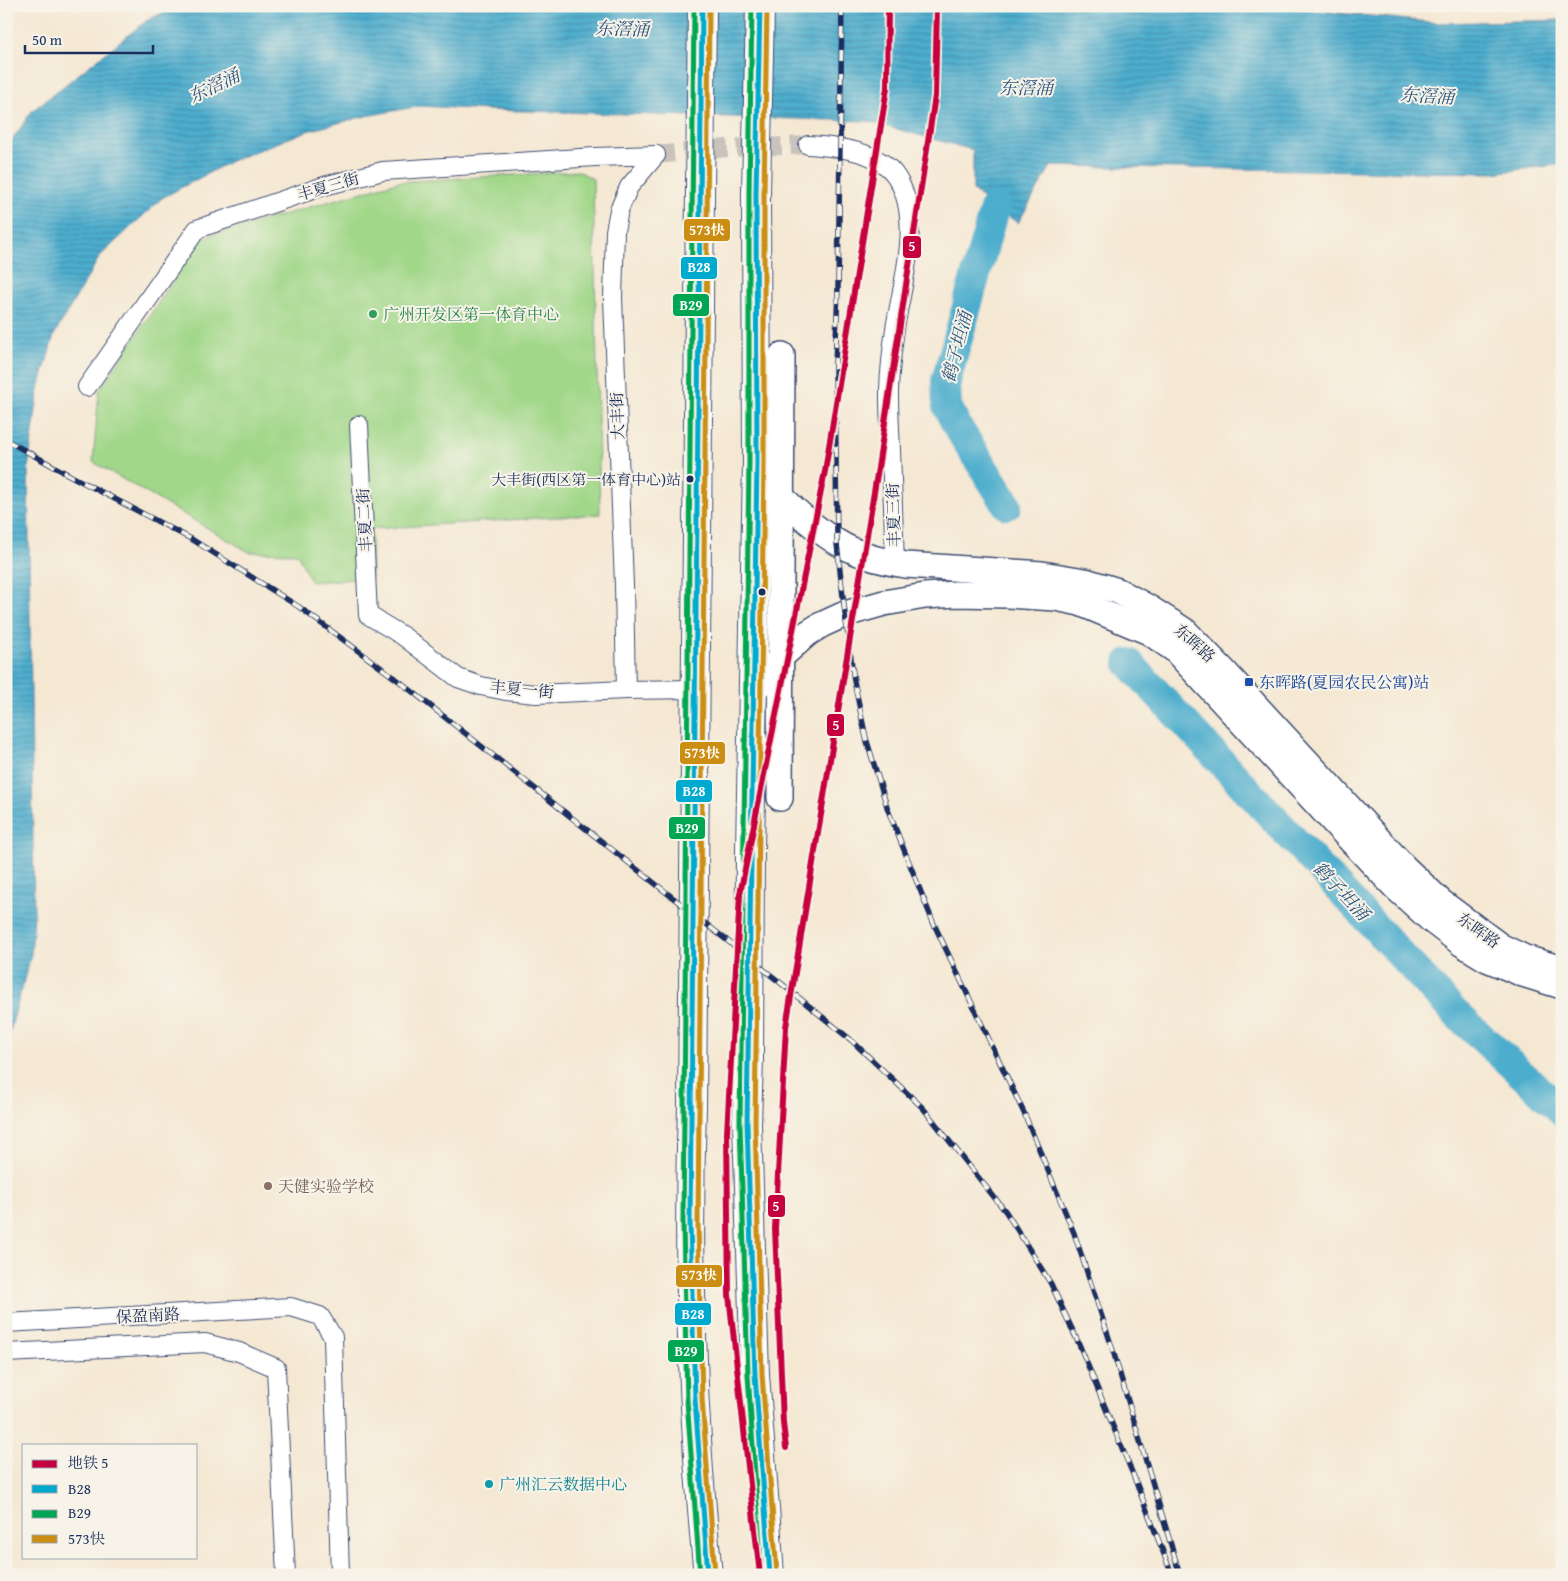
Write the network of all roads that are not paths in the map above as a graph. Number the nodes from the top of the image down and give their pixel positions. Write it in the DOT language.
graph roads {
  1 [pos="702,6"];
  2 [pos="760,6"];
  3 [pos="808,145"];
  4 [pos="656,155"];
  5 [pos="782,355"];
  6 [pos="87,387"];
  7 [pos="359,425"];
  8 [pos="756,460"];
  9 [pos="781,496"];
  10 [pos="895,564"];
  11 [pos="368,615"];
  12 [pos="782,656"];
  13 [pos="696,689"];
  14 [pos="626,690"];
  15 [pos="753,692"];
  16 [pos="780,798"];
  17 [pos="1562,969"];
  18 [pos="1562,986"];
  19 [pos="6,1323"];
  20 [pos="6,1354"];
  21 [pos="286,1575"];
  22 [pos="340,1575"];
  23 [pos="708,1575"];
  24 [pos="770,1575"];
  1 -- 13 [label="main road, bridge"];
  2 -- 8 [label="main road, bridge"];
  3 -- 10 [label="street, 丰夏三街"];
  4 -- 6 [label="street, 丰夏三街"];
  4 -- 14 [label="street, 大丰街"];
  5 -- 9 [label="street"];
  7 -- 11 [label="street, 丰夏二街"];
  8 -- 9 [label="street, 东晖路"];
  8 -- 15 [label="main road"];
  9 -- 10 [label="street, 东晖路"];
  9 -- 12 [label="street"];
  10 -- 17 [label="street, 东晖路"];
  11 -- 14 [label="street, 丰夏一街"];
  12 -- 15 [label="street, 东晖路"];
  12 -- 16 [label="street"];
  12 -- 18 [label="street, 东晖路"];
  13 -- 14 [label="street, 丰夏一街"];
  13 -- 23 [label="main road"];
  15 -- 24 [label="main road"];
  19 -- 22 [label="street, 保盈南路"];
  20 -- 21 [label="street, 保盈南路"];
}
